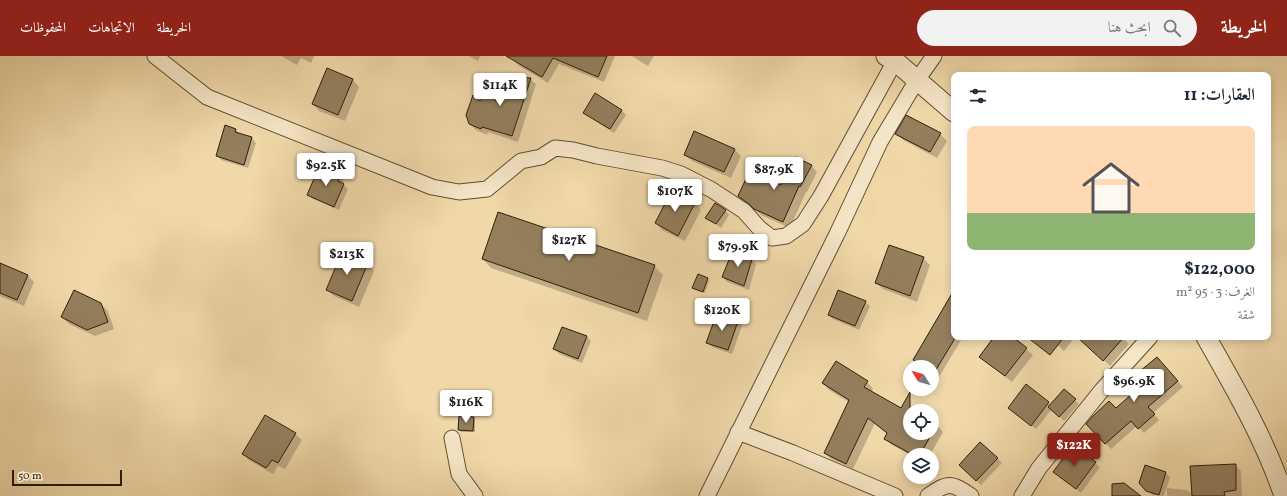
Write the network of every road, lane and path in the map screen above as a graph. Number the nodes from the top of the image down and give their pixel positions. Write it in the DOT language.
graph roads {
  1 [pos="155,56"];
  2 [pos="934,56"];
  3 [pos="891,58"];
  4 [pos="917,80"];
  5 [pos="951,109"];
  6 [pos="1147,340"];
  7 [pos="1208,340"];
  8 [pos="738,432"];
  9 [pos="452,438"];
  10 [pos="1284,495"];
  11 [pos="475,496"];
  12 [pos="707,496"];
  13 [pos="896,496"];
  14 [pos="928,496"];
  15 [pos="971,496"];
  16 [pos="1022,496"];
  1 -- 3 [label="street"];
  2 -- 4 [label="street"];
  3 -- 4 [label="street"];
  4 -- 5 [label="street"];
  4 -- 8 [label="street"];
  6 -- 16 [label="street"];
  7 -- 10 [label="street"];
  8 -- 12 [label="street"];
  8 -- 13 [label="street"];
  9 -- 11 [label="street"];
  14 -- 15 [label="street"];
}
